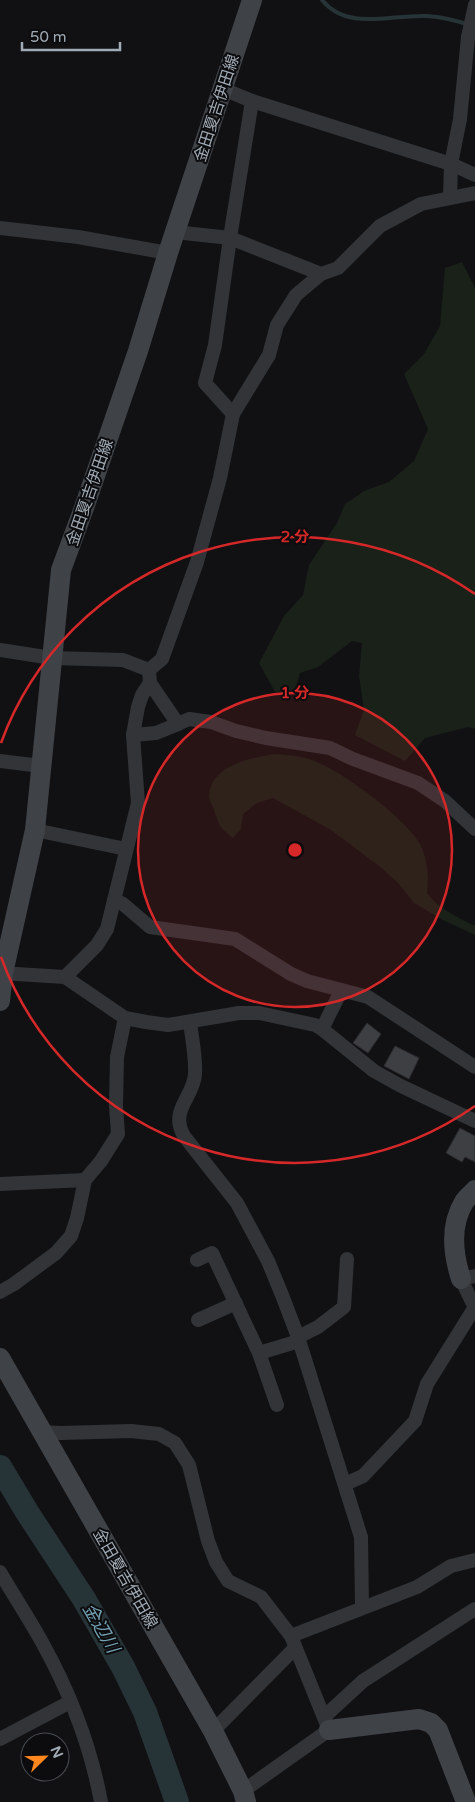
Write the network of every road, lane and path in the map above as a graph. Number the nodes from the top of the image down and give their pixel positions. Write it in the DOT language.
graph roads {
  1 [pos="252,0"];
  2 [pos="475,5"];
  3 [pos="222,90"];
  4 [pos="252,101"];
  5 [pos="451,164"];
  6 [pos="475,175"];
  7 [pos="475,193"];
  8 [pos="450,198"];
  9 [pos="0,228"];
  10 [pos="175,232"];
  11 [pos="230,238"];
  12 [pos="168,252"];
  13 [pos="321,274"];
  14 [pos="233,414"];
  15 [pos="0,650"];
  16 [pos="52,658"];
  17 [pos="150,676"];
  18 [pos="178,724"];
  19 [pos="133,735"];
  20 [pos="0,761"];
  21 [pos="41,766"];
  22 [pos="475,829"];
  23 [pos="35,830"];
  24 [pos="126,849"];
  25 [pos="114,900"];
  26 [pos="1,973"];
  27 [pos="65,977"];
  28 [pos="341,991"];
  29 [pos="0,1001"];
  30 [pos="125,1018"];
  31 [pos="190,1022"];
  32 [pos="322,1029"];
  33 [pos="475,1068"];
  34 [pos="475,1121"];
  35 [pos="85,1180"];
  36 [pos="0,1184"];
  37 [pos="475,1190"];
  38 [pos="347,1259"];
  39 [pos="196,1260"];
  40 [pos="471,1277"];
  41 [pos="0,1292"];
  42 [pos="236,1303"];
  43 [pos="475,1308"];
  44 [pos="198,1320"];
  45 [pos="299,1339"];
  46 [pos="259,1353"];
  47 [pos="0,1358"];
  48 [pos="277,1405"];
  49 [pos="42,1432"];
  50 [pos="345,1484"];
  51 [pos="475,1560"];
  52 [pos="0,1572"];
  53 [pos="362,1607"];
  54 [pos="475,1609"];
  55 [pos="293,1642"];
  56 [pos="70,1702"];
  57 [pos="327,1723"];
  58 [pos="214,1731"];
  59 [pos="0,1739"];
  60 [pos="244,1796"];
  61 [pos="101,1802"];
  62 [pos="466,1802"];
  1 -- 3 [label="main road, 金田夏吉伊田線"];
  2 -- 5 [label="street"];
  3 -- 4 [label="street"];
  3 -- 10 [label="main road, 金田夏吉伊田線"];
  4 -- 5 [label="street"];
  4 -- 11 [label="street"];
  5 -- 6 [label="street"];
  5 -- 8 [label="street"];
  7 -- 8 [label="street"];
  8 -- 13 [label="street"];
  9 -- 12 [label="street"];
  10 -- 11 [label="street"];
  10 -- 12 [label="main road, 金田夏吉伊田線"];
  11 -- 13 [label="street"];
  11 -- 14 [label="street"];
  12 -- 16 [label="main road, 金田夏吉伊田線"];
  13 -- 14 [label="street"];
  14 -- 17 [label="street"];
  15 -- 16 [label="street"];
  16 -- 17 [label="street"];
  16 -- 21 [label="main road, 金田夏吉伊田線"];
  17 -- 18 [label="street"];
  17 -- 19 [label="street"];
  18 -- 19 [label="street"];
  18 -- 22 [label="street"];
  19 -- 24 [label="street"];
  20 -- 21 [label="street"];
  21 -- 23 [label="main road, 金田夏吉伊田線"];
  23 -- 24 [label="street"];
  23 -- 26 [label="main road, 金田夏吉伊田線"];
  24 -- 25 [label="street"];
  25 -- 27 [label="street"];
  25 -- 28 [label="street"];
  26 -- 27 [label="street"];
  26 -- 29 [label="main road, 金田夏吉伊田線"];
  27 -- 30 [label="street"];
  28 -- 32 [label="street"];
  28 -- 33 [label="street"];
  30 -- 31 [label="street"];
  30 -- 35 [label="street"];
  31 -- 32 [label="street"];
  31 -- 45 [label="street"];
  32 -- 34 [label="street"];
  35 -- 36 [label="street"];
  35 -- 41 [label="street"];
  37 -- 40 [label="main road"];
  38 -- 45 [label="street"];
  39 -- 42 [label="street"];
  40 -- 43 [label="street"];
  42 -- 44 [label="street"];
  42 -- 46 [label="street"];
  43 -- 50 [label="street"];
  45 -- 46 [label="street"];
  45 -- 50 [label="street"];
  46 -- 48 [label="street"];
  47 -- 49 [label="main road, 金田夏吉伊田線"];
  49 -- 55 [label="street"];
  49 -- 58 [label="main road, 金田夏吉伊田線"];
  50 -- 53 [label="street"];
  51 -- 53 [label="street"];
  52 -- 56 [label="street"];
  53 -- 55 [label="street"];
  54 -- 57 [label="street"];
  55 -- 57 [label="street"];
  55 -- 58 [label="street"];
  56 -- 59 [label="street"];
  56 -- 61 [label="street"];
  57 -- 60 [label="street"];
  57 -- 62 [label="main road"];
  58 -- 60 [label="main road, 金田夏吉伊田線"];
}
